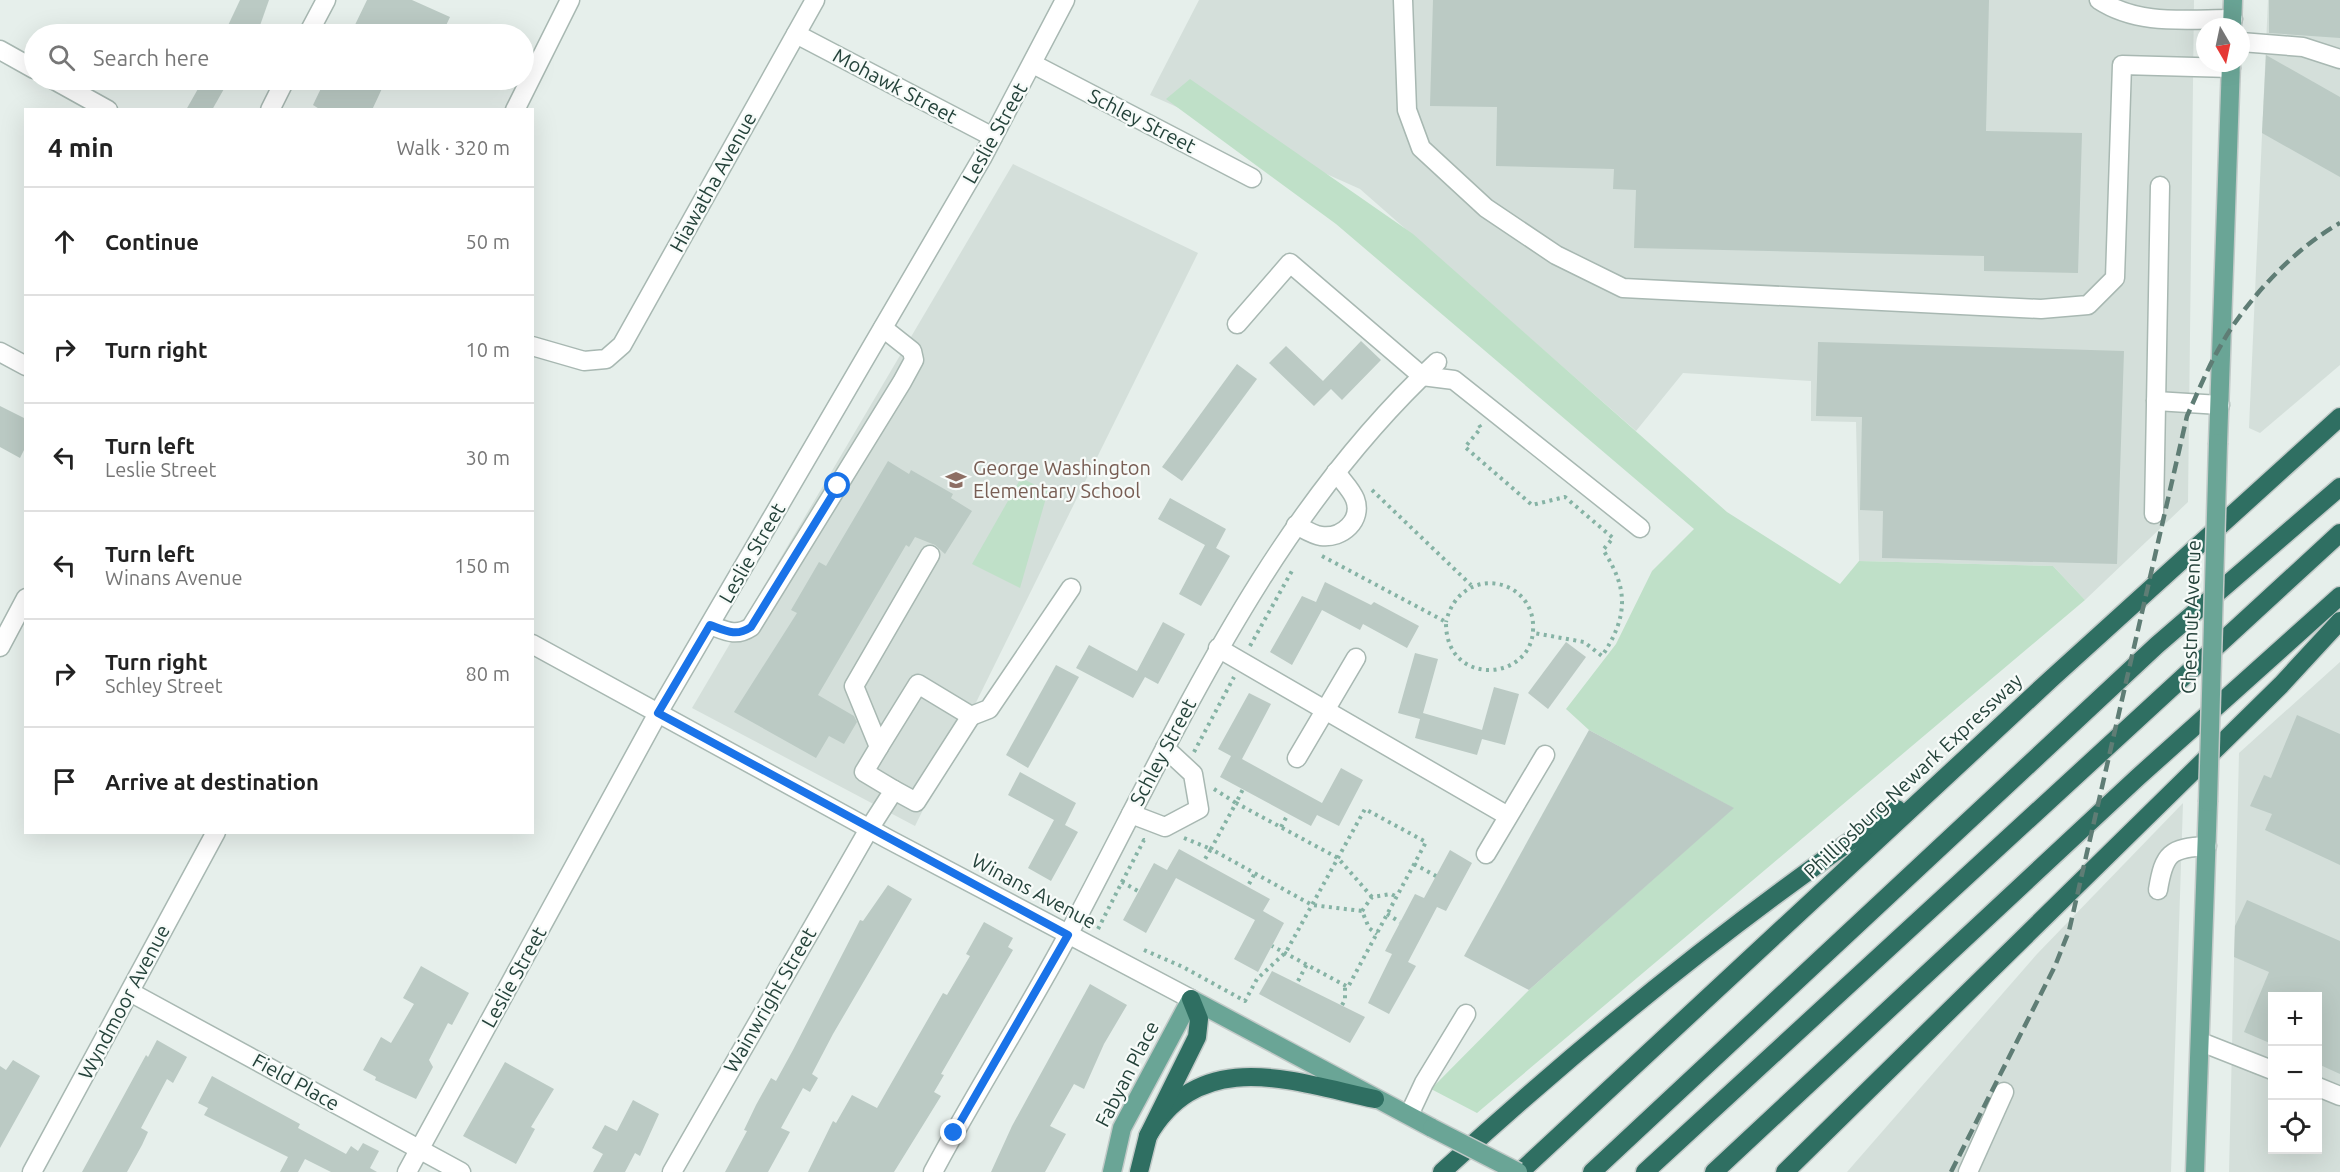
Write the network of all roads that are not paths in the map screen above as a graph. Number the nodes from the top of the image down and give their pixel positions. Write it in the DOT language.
graph roads {
  1 [pos="326,0"];
  2 [pos="570,0"];
  3 [pos="815,0"];
  4 [pos="1065,0"];
  5 [pos="1403,0"];
  6 [pos="2099,0"];
  7 [pos="2233,0"];
  8 [pos="2232,18"];
  9 [pos="2196,21"];
  10 [pos="313,24"];
  11 [pos="796,34"];
  12 [pos="2250,43"];
  13 [pos="0,50"];
  14 [pos="2340,59"];
  15 [pos="24,63"];
  16 [pos="1033,64"];
  17 [pos="2196,65"];
  18 [pos="534,72"];
  19 [pos="2231,72"];
  20 [pos="72,90"];
  21 [pos="280,90"];
  22 [pos="525,90"];
  23 [pos="104,108"];
  24 [pos="271,108"];
  25 [pos="516,108"];
  26 [pos="993,137"];
  27 [pos="1252,178"];
  28 [pos="2160,186"];
  29 [pos="1237,324"];
  30 [pos="883,328"];
  31 [pos="534,347"];
  32 [pos="0,352"];
  33 [pos="1437,362"];
  34 [pos="24,365"];
  35 [pos="1422,376"];
  36 [pos="2156,401"];
  37 [pos="2220,405"];
  38 [pos="2340,417"];
  39 [pos="1336,472"];
  40 [pos="2340,487"];
  41 [pos="2154,514"];
  42 [pos="1296,525"];
  43 [pos="1640,528"];
  44 [pos="2340,533"];
  45 [pos="930,555"];
  46 [pos="1071,588"];
  47 [pos="2340,596"];
  48 [pos="24,602"];
  49 [pos="2340,621"];
  50 [pos="710,625"];
  51 [pos="534,645"];
  52 [pos="0,647"];
  53 [pos="1218,648"];
  54 [pos="1356,658"];
  55 [pos="1325,710"];
  56 [pos="658,713"];
  57 [pos="971,716"];
  58 [pos="879,747"];
  59 [pos="1165,748"];
  60 [pos="1545,755"];
  61 [pos="1297,758"];
  62 [pos="1948,774"];
  63 [pos="894,790"];
  64 [pos="1131,814"];
  65 [pos="1508,816"];
  66 [pos="869,829"];
  67 [pos="215,834"];
  68 [pos="2207,846"];
  69 [pos="1486,854"];
  70 [pos="2158,890"];
  71 [pos="1068,935"];
  72 [pos="130,992"];
  73 [pos="1191,999"];
  74 [pos="1466,1014"];
  75 [pos="2201,1042"];
  76 [pos="2268,1068"];
  77 [pos="2322,1089"];
  78 [pos="2004,1092"];
  79 [pos="2340,1096"];
  80 [pos="1375,1099"];
  81 [pos="1409,1115"];
  82 [pos="1148,1136"];
  83 [pos="420,1150"];
  84 [pos="32,1172"];
  85 [pos="407,1172"];
  86 [pos="461,1172"];
  87 [pos="672,1172"];
  88 [pos="933,1172"];
  89 [pos="1112,1172"];
  90 [pos="1140,1172"];
  91 [pos="1442,1172"];
  92 [pos="1519,1172"];
  93 [pos="1592,1172"];
  94 [pos="1645,1172"];
  95 [pos="1714,1172"];
  96 [pos="1785,1172"];
  97 [pos="1968,1172"];
  98 [pos="2194,1172"];
  1 -- 10 [label="street"];
  2 -- 18 [label="street"];
  3 -- 11 [label="street, Hiawatha Avenue"];
  4 -- 16 [label="street, Leslie Street"];
  5 -- 17 [label="street"];
  6 -- 9 [label="street"];
  7 -- 8 [label="main road"];
  11 -- 26 [label="street, Mohawk Street"];
  11 -- 31 [label="street, Hiawatha Avenue"];
  12 -- 14 [label="street"];
  13 -- 15 [label="street"];
  16 -- 26 [label="street, Leslie Street"];
  16 -- 27 [label="street, Schley Street"];
  19 -- 37 [label="main road, Chestnut Avenue"];
  20 -- 23 [label="street"];
  21 -- 24 [label="street"];
  22 -- 25 [label="street"];
  26 -- 30 [label="street, Leslie Street"];
  28 -- 36 [label="street"];
  29 -- 35 [label="street"];
  30 -- 50 [label="street, Leslie Street"];
  30 -- 50 [label="street"];
  32 -- 34 [label="street"];
  33 -- 35 [label="street, Schley Street"];
  35 -- 39 [label="street, Schley Street"];
  35 -- 43 [label="street"];
  36 -- 37 [label="street"];
  36 -- 41 [label="street"];
  37 -- 68 [label="main road, Chestnut Avenue, bridge"];
  38 -- 62 [label="highway, Phillipsburg-Newark Expressway"];
  39 -- 42 [label="street, Schley Street"];
  39 -- 42 [label="street"];
  40 -- 93 [label="highway"];
  42 -- 53 [label="street, Schley Street"];
  44 -- 94 [label="highway"];
  45 -- 58 [label="street"];
  46 -- 57 [label="street"];
  47 -- 95 [label="highway"];
  48 -- 52 [label="street"];
  49 -- 96 [label="highway"];
  50 -- 56 [label="street, Leslie Street"];
  51 -- 56 [label="street, Winans Avenue"];
  53 -- 55 [label="street"];
  53 -- 59 [label="street, Schley Street"];
  54 -- 55 [label="street"];
  55 -- 61 [label="street"];
  55 -- 65 [label="street"];
  56 -- 66 [label="street, Winans Avenue"];
  56 -- 83 [label="street, Leslie Street"];
  57 -- 58 [label="street"];
  57 -- 63 [label="street"];
  58 -- 63 [label="street"];
  59 -- 64 [label="street, Schley Street"];
  59 -- 64 [label="street"];
  60 -- 65 [label="street"];
  62 -- 91 [label="highway"];
  62 -- 92 [label="highway, Phillipsburg-Newark Expressway"];
  63 -- 66 [label="street, Wainwright Street"];
  64 -- 71 [label="street, Schley Street"];
  65 -- 69 [label="street"];
  66 -- 71 [label="street, Winans Avenue"];
  66 -- 87 [label="street, Wainwright Street"];
  67 -- 72 [label="street, Wyndmoor Avenue"];
  68 -- 70 [label="street"];
  68 -- 75 [label="main road, Chestnut Avenue"];
  71 -- 73 [label="street, Winans Avenue"];
  71 -- 88 [label="street, Schley Street"];
  72 -- 83 [label="street, Field Place"];
  72 -- 84 [label="street, Wyndmoor Avenue"];
  73 -- 80 [label="main road, Winans Avenue"];
  73 -- 82 [label="highway"];
  73 -- 89 [label="main road, Fabyan Place"];
  74 -- 81 [label="street"];
  75 -- 76 [label="street"];
  75 -- 98 [label="main road, Chestnut Avenue"];
  77 -- 79 [label="street"];
  78 -- 97 [label="street"];
  80 -- 81 [label="main road, Winans Avenue"];
  80 -- 82 [label="highway"];
  81 -- 92 [label="main road, Winans Avenue, bridge"];
  82 -- 90 [label="highway"];
  83 -- 85 [label="street, Leslie Street"];
  83 -- 86 [label="street, Field Place"];
}
